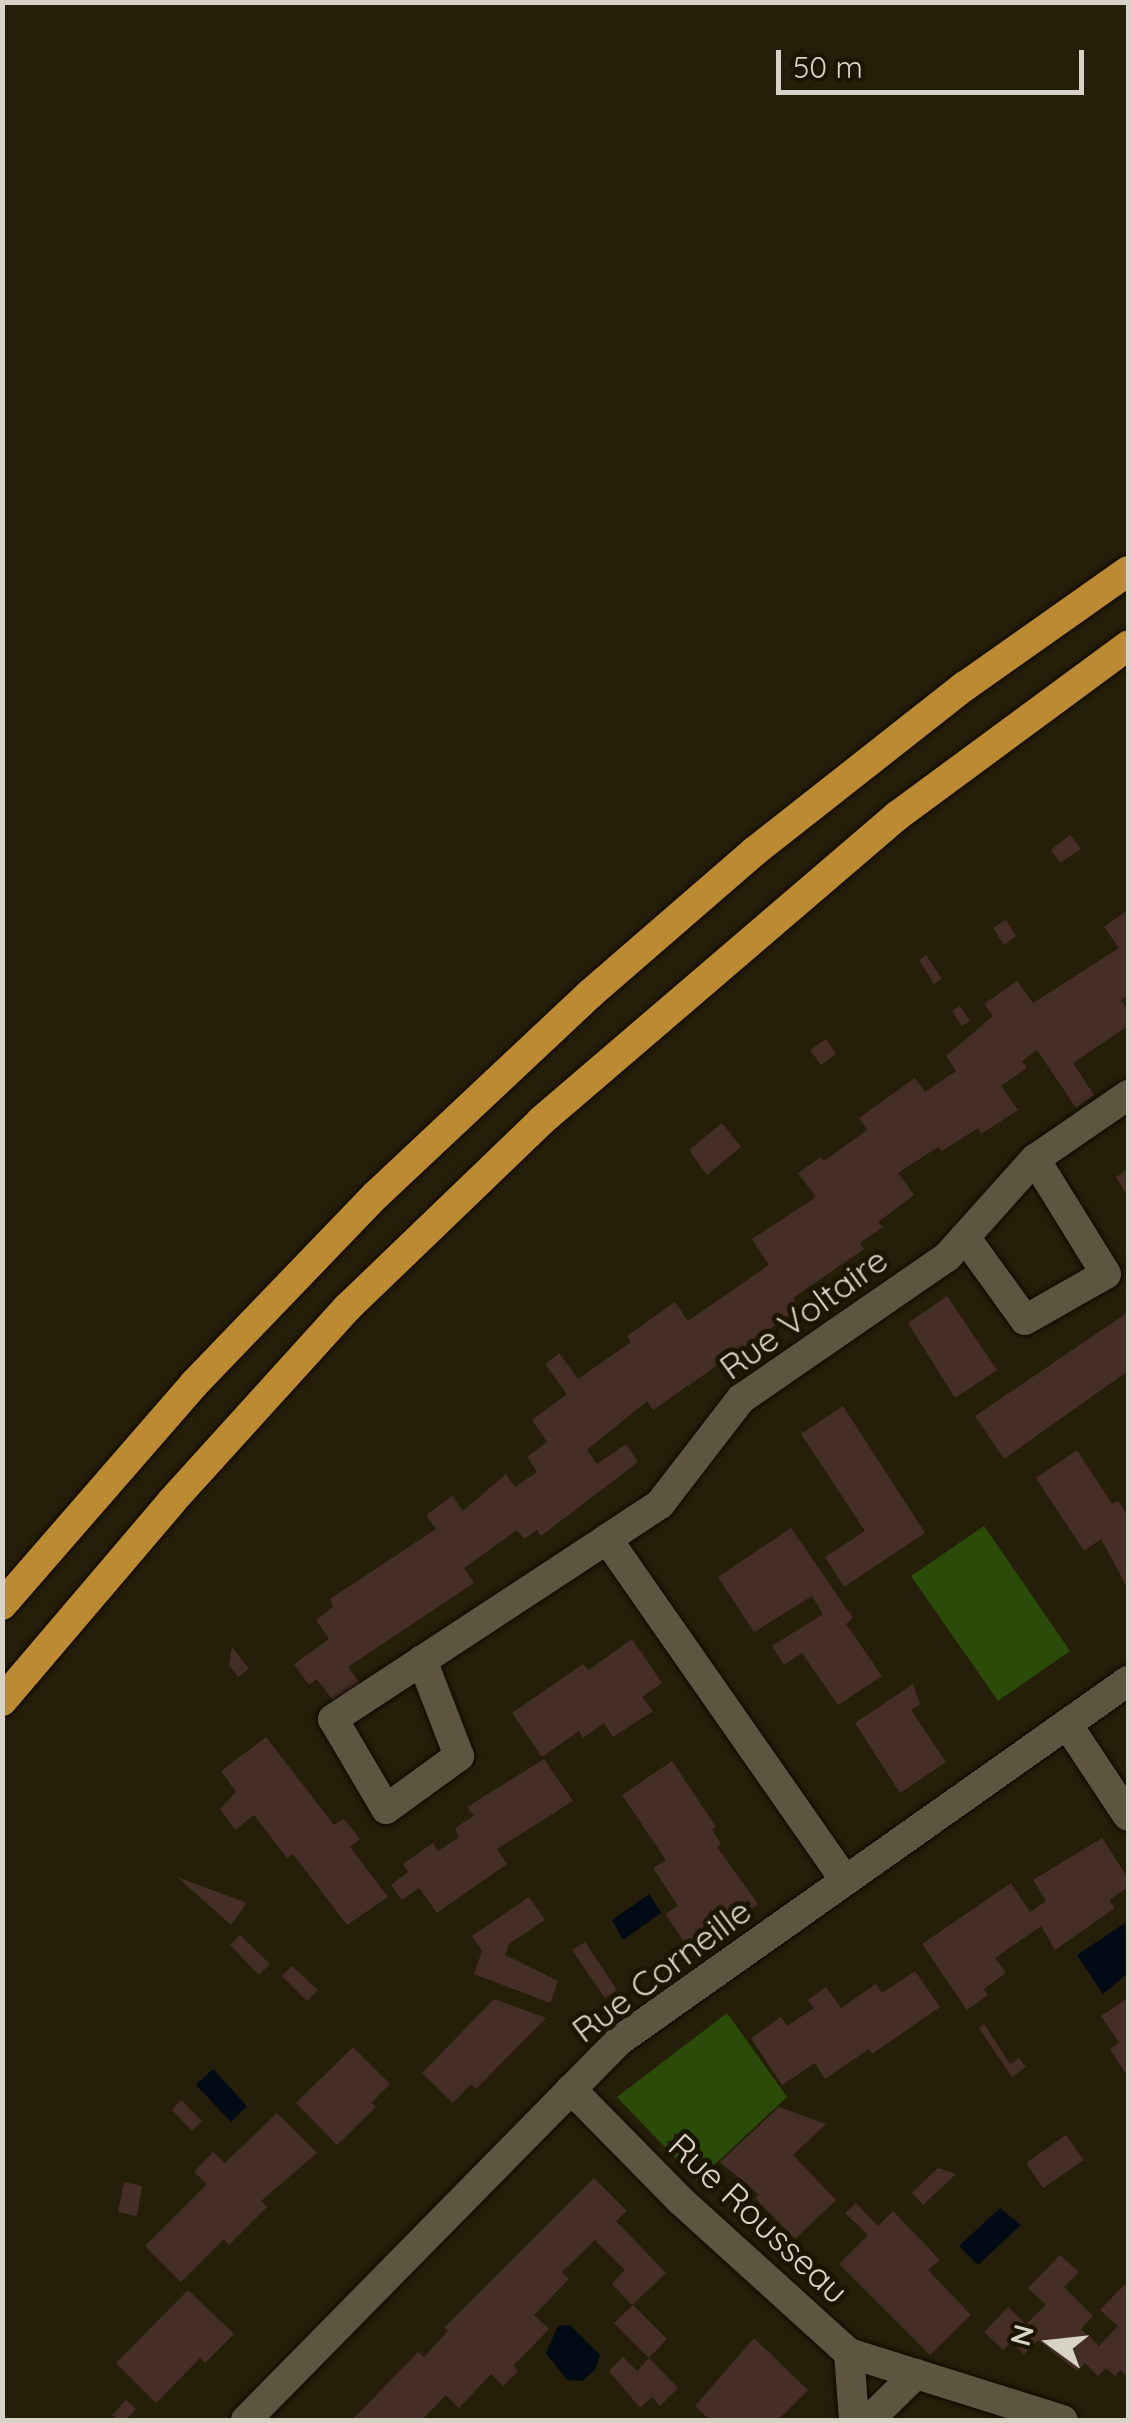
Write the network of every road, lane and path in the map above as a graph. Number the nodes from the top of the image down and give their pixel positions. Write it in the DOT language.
graph roads {
  1 [pos="1128,570"];
  2 [pos="1128,646"];
  3 [pos="1128,1095"];
  4 [pos="1035,1158"];
  5 [pos="965,1237"];
  6 [pos="607,1539"];
  7 [pos="2,1605"];
  8 [pos="422,1660"];
  9 [pos="1128,1681"];
  10 [pos="2,1701"];
  11 [pos="1067,1724"];
  12 [pos="1128,1816"];
  13 [pos="845,1880"];
  14 [pos="571,2089"];
  15 [pos="849,2353"];
  16 [pos="916,2374"];
  17 [pos="246,2420"];
  18 [pos="854,2420"];
  19 [pos="869,2420"];
  20 [pos="1063,2420"];
  1 -- 7 [label="highway"];
  2 -- 10 [label="highway"];
  3 -- 4 [label="street, Rue Voltaire"];
  4 -- 5 [label="street, Rue Voltaire"];
  4 -- 5 [label="street"];
  5 -- 6 [label="street, Rue Voltaire"];
  6 -- 8 [label="street, Rue Voltaire"];
  6 -- 13 [label="street"];
  8 -- 8 [label="street, Rue Voltaire"];
  9 -- 11 [label="street, Rue Corneille"];
  11 -- 12 [label="street"];
  11 -- 13 [label="street, Rue Corneille"];
  13 -- 14 [label="street, Rue Corneille"];
  14 -- 15 [label="street, Rue Rousseau"];
  14 -- 17 [label="street, Rue Corneille"];
  15 -- 16 [label="street"];
  15 -- 18 [label="street, Rue Rousseau"];
  16 -- 19 [label="street"];
  16 -- 20 [label="street"];
}
